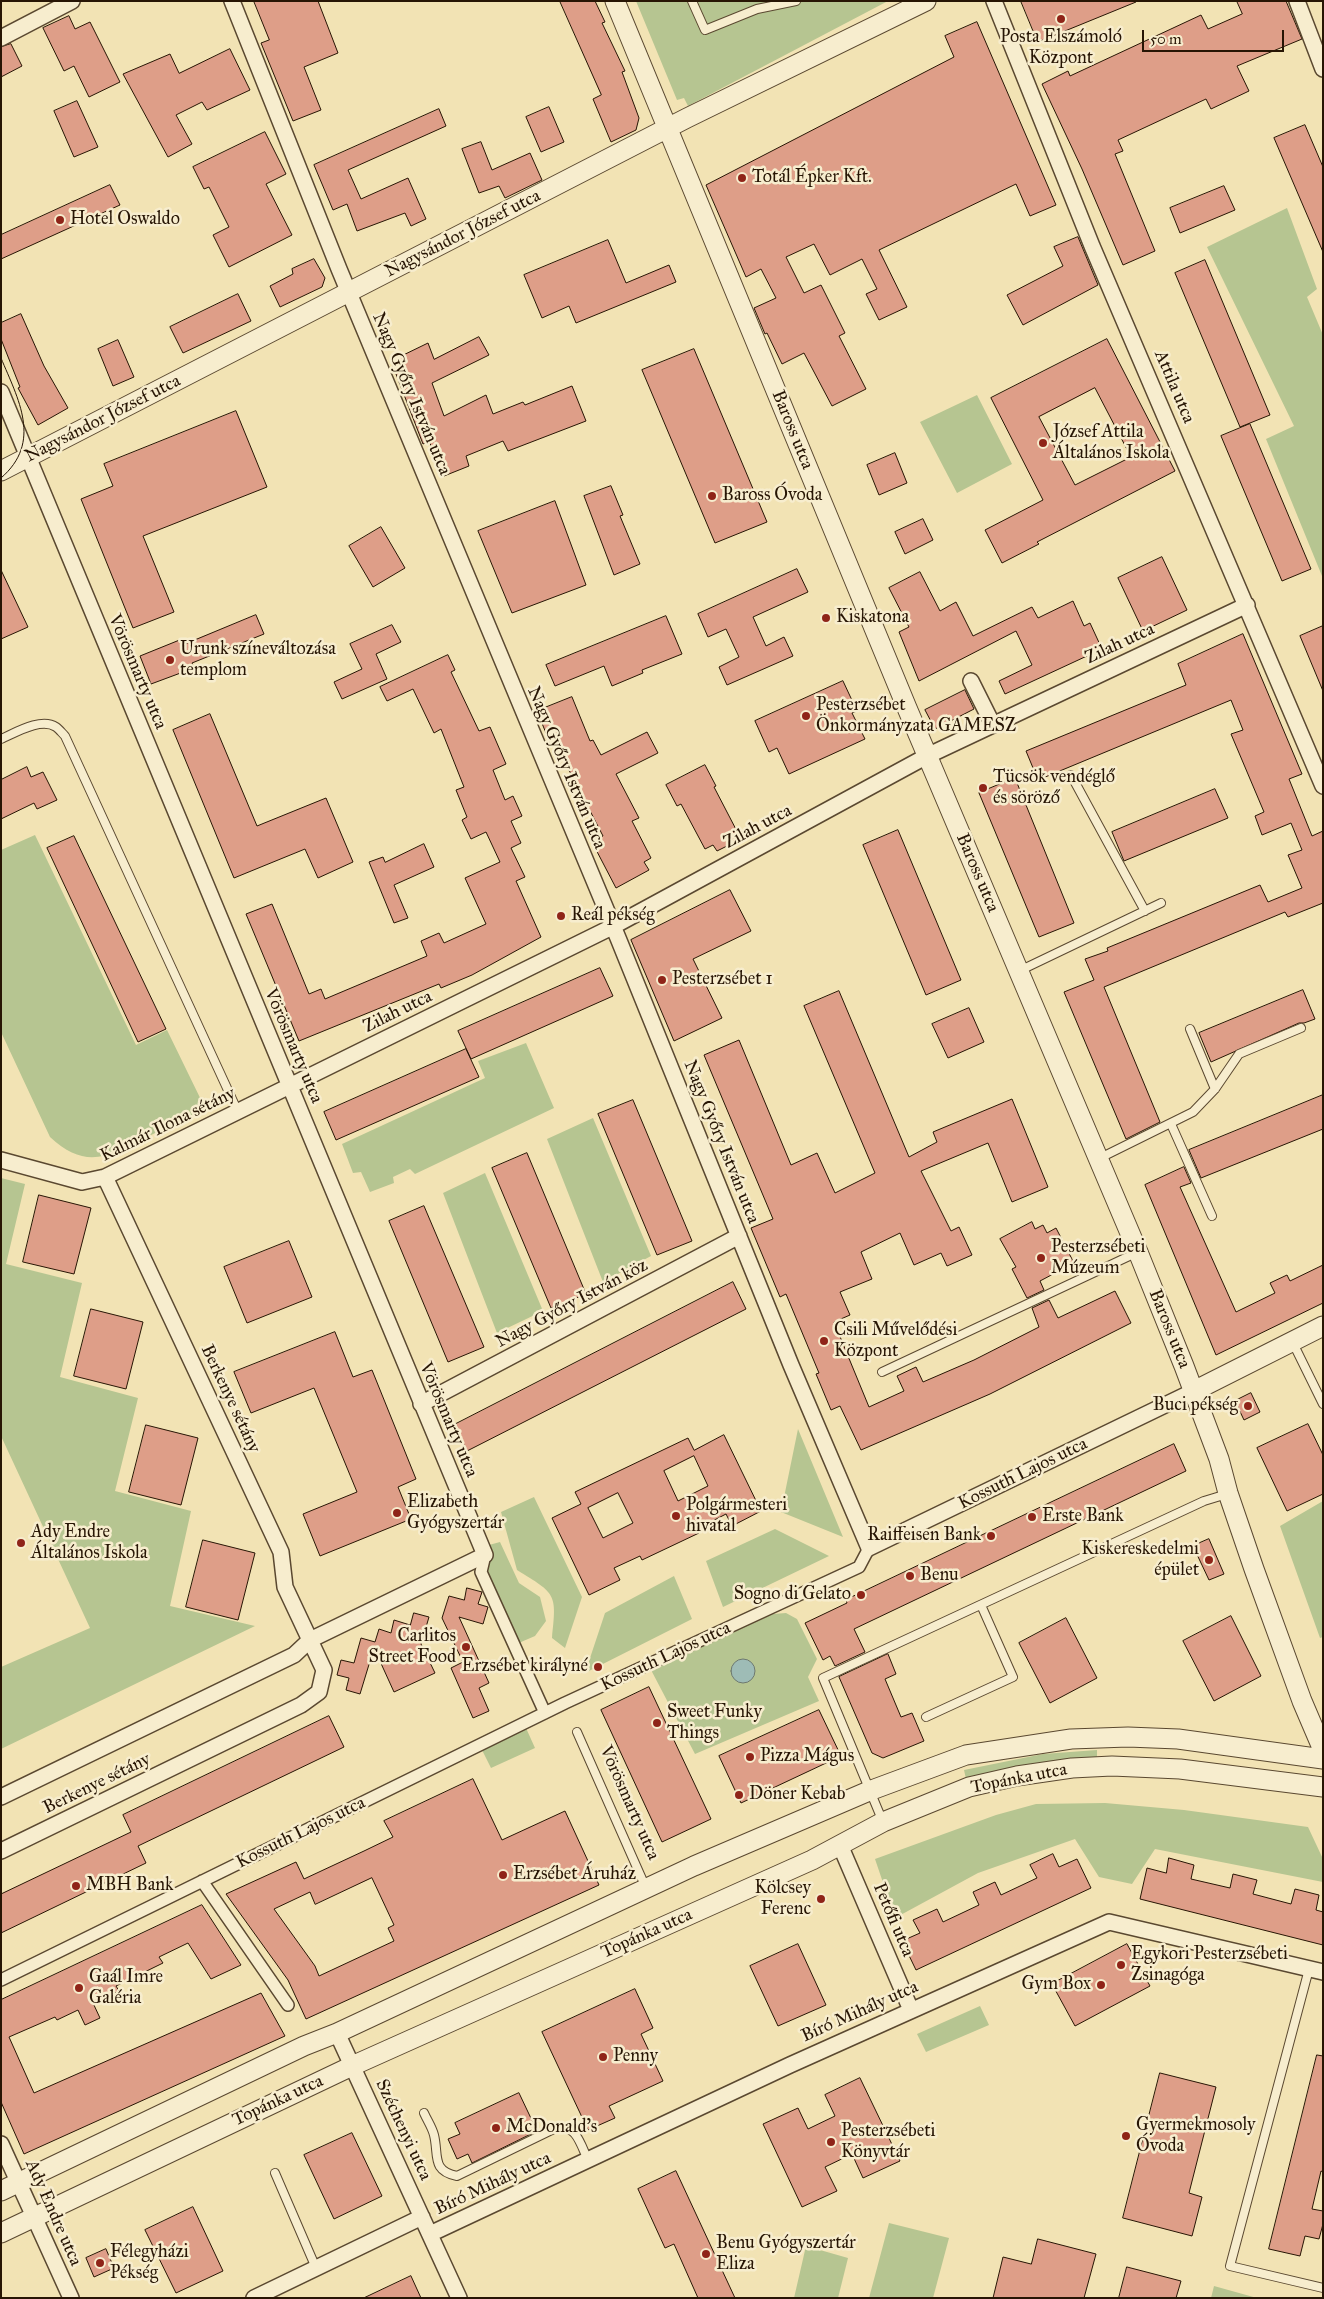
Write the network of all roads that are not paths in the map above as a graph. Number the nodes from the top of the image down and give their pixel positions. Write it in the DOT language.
graph roads {
  1 [pos="72,1"];
  2 [pos="232,1"];
  3 [pos="615,1"];
  4 [pos="692,1"];
  5 [pos="796,1"];
  6 [pos="926,1"];
  7 [pos="994,1"];
  8 [pos="1298,1"];
  9 [pos="1,38"];
  10 [pos="1323,69"];
  11 [pos="667,128"];
  12 [pos="349,293"];
  13 [pos="1,392"];
  14 [pos="28,457"];
  15 [pos="1,470"];
  16 [pos="1247,605"];
  17 [pos="972,681"];
  18 [pos="993,725"];
  19 [pos="1,739"];
  20 [pos="927,756"];
  21 [pos="1071,775"];
  22 [pos="1323,786"];
  23 [pos="1161,903"];
  24 [pos="1145,911"];
  25 [pos="612,927"];
  26 [pos="1018,971"];
  27 [pos="1301,1028"];
  28 [pos="1190,1029"];
  29 [pos="289,1087"];
  30 [pos="1215,1089"];
  31 [pos="238,1112"];
  32 [pos="1172,1124"];
  33 [pos="1,1160"];
  34 [pos="1098,1160"];
  35 [pos="105,1177"];
  36 [pos="1212,1216"];
  37 [pos="739,1236"];
  38 [pos="1138,1252"];
  39 [pos="1323,1326"];
  40 [pos="1292,1340"];
  41 [pos="882,1372"];
  42 [pos="1194,1391"];
  43 [pos="421,1404"];
  44 [pos="1323,1404"];
  45 [pos="1228,1493"];
  46 [pos="869,1548"];
  47 [pos="485,1555"];
  48 [pos="981,1605"];
  49 [pos="310,1640"];
  50 [pos="545,1713"];
  51 [pos="926,1717"];
  52 [pos="577,1732"];
  53 [pos="1323,1750"];
  54 [pos="1323,1759"];
  55 [pos="1323,1787"];
  56 [pos="870,1791"];
  57 [pos="1,1797"];
  58 [pos="883,1822"];
  59 [pos="840,1845"];
  60 [pos="1,1851"];
  61 [pos="202,1881"];
  62 [pos="646,1888"];
  63 [pos="1316,1971"];
  64 [pos="1,1980"];
  65 [pos="288,2005"];
  66 [pos="911,2010"];
  67 [pos="337,2033"];
  68 [pos="352,2066"];
  69 [pos="424,2113"];
  70 [pos="1,2144"];
  71 [pos="588,2160"];
  72 [pos="275,2173"];
  73 [pos="18,2184"];
  74 [pos="1,2191"];
  75 [pos="33,2217"];
  76 [pos="422,2217"];
  77 [pos="1,2233"];
  78 [pos="430,2234"];
  79 [pos="316,2268"];
  80 [pos="1323,2288"];
  81 [pos="71,2298"];
  82 [pos="254,2298"];
  83 [pos="459,2298"];
  1 -- 9 [label="street"];
  2 -- 12 [label="street, Nagy Győry István utca"];
  3 -- 11 [label="street, Baross utca"];
  4 -- 5 [label="lane"];
  6 -- 11 [label="street, Nagysándor József utca"];
  7 -- 16 [label="street, Attila utca"];
  8 -- 10 [label="street"];
  11 -- 12 [label="street, Nagysándor József utca"];
  11 -- 20 [label="street, Baross utca"];
  12 -- 14 [label="street, Nagysándor József utca"];
  12 -- 25 [label="street, Nagy Győry István utca"];
  13 -- 14 [label="street, Vörösmarty utca"];
  14 -- 15 [label="street, Nagysándor József utca"];
  14 -- 29 [label="street, Vörösmarty utca"];
  16 -- 18 [label="street, Zilah utca"];
  16 -- 22 [label="street, Attila utca"];
  17 -- 18 [label="street"];
  18 -- 20 [label="street, Zilah utca"];
  19 -- 31 [label="lane"];
  20 -- 25 [label="street, Zilah utca"];
  20 -- 26 [label="street, Baross utca"];
  21 -- 24 [label="lane"];
  23 -- 24 [label="lane"];
  24 -- 26 [label="lane"];
  25 -- 29 [label="street, Zilah utca"];
  25 -- 37 [label="street, Nagy Győry István utca"];
  26 -- 34 [label="street, Baross utca"];
  27 -- 30 [label="lane"];
  28 -- 30 [label="lane"];
  29 -- 31 [label="street, Kalmár Ilona sétány"];
  29 -- 43 [label="street, Vörösmarty utca"];
  30 -- 32 [label="lane"];
  31 -- 35 [label="street, Kalmár Ilona sétány"];
  32 -- 34 [label="lane"];
  32 -- 36 [label="lane"];
  33 -- 35 [label="street, Kalmár Ilona sétány"];
  34 -- 38 [label="street, Baross utca"];
  35 -- 49 [label="street, Berkenye sétány"];
  37 -- 43 [label="street, Nagy Győry István köz"];
  37 -- 46 [label="street, Nagy Győry István utca"];
  38 -- 41 [label="lane"];
  38 -- 42 [label="street, Baross utca"];
  39 -- 40 [label="street, Kossuth Lajos utca"];
  40 -- 42 [label="street, Kossuth Lajos utca"];
  40 -- 44 [label="lane"];
  42 -- 45 [label="street, Baross utca"];
  42 -- 46 [label="street, Kossuth Lajos utca"];
  43 -- 47 [label="street, Vörösmarty utca"];
  45 -- 48 [label="lane"];
  45 -- 53 [label="street, Baross utca"];
  46 -- 50 [label="street, Kossuth Lajos utca"];
  47 -- 49 [label="street"];
  47 -- 50 [label="street, Vörösmarty utca"];
  48 -- 51 [label="lane"];
  48 -- 56 [label="lane"];
  49 -- 57 [label="street, Berkenye sétány"];
  49 -- 60 [label="street, Berkenye sétány"];
  50 -- 61 [label="street, Kossuth Lajos utca"];
  52 -- 62 [label="lane, Vörösmarty utca"];
  54 -- 56 [label="street, Topánka utca"];
  55 -- 58 [label="street, Topánka utca"];
  56 -- 58 [label="lane"];
  56 -- 62 [label="street, Topánka utca"];
  58 -- 59 [label="street, Topánka utca"];
  59 -- 66 [label="street, Petőfi utca"];
  59 -- 68 [label="street, Topánka utca"];
  61 -- 64 [label="street, Kossuth Lajos utca"];
  61 -- 65 [label="street"];
  62 -- 67 [label="street, Topánka utca"];
  63 -- 66 [label="street, Bíró Mihály utca"];
  63 -- 80 [label="lane"];
  66 -- 71 [label="street, Bíró Mihály utca"];
  67 -- 68 [label="street, Széchenyi utca"];
  67 -- 73 [label="street, Topánka utca"];
  68 -- 75 [label="street, Topánka utca"];
  68 -- 76 [label="street, Széchenyi utca"];
  69 -- 71 [label="lane"];
  70 -- 73 [label="street, Ady Endre utca"];
  71 -- 78 [label="street, Bíró Mihály utca"];
  72 -- 79 [label="lane"];
  73 -- 74 [label="street, Topánka utca"];
  73 -- 75 [label="street, Ady Endre utca"];
  75 -- 77 [label="street, Topánka utca"];
  75 -- 81 [label="street, Ady Endre utca"];
  76 -- 78 [label="street, Széchenyi utca"];
  76 -- 79 [label="street, Bíró Mihály utca"];
  78 -- 83 [label="street, Széchenyi utca"];
  79 -- 82 [label="street, Bíró Mihály utca"];
}
